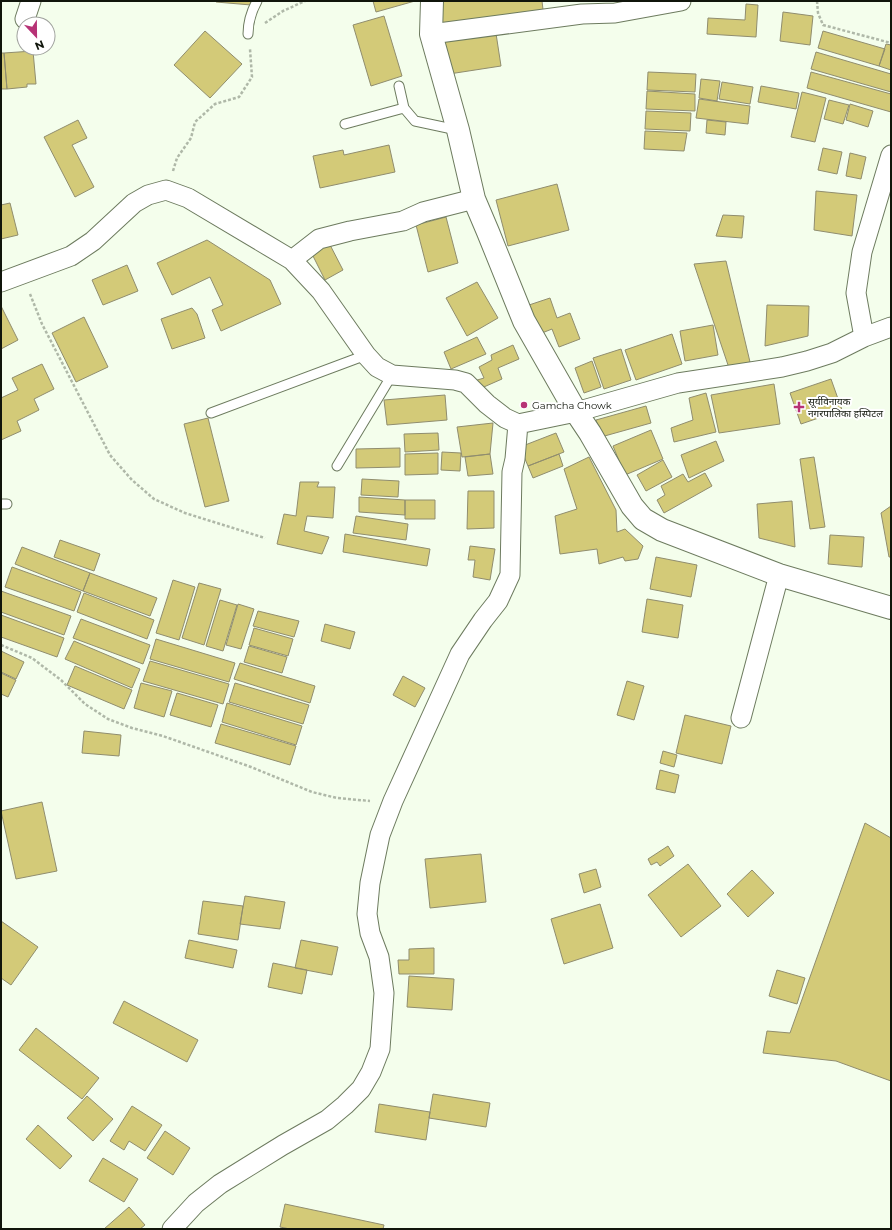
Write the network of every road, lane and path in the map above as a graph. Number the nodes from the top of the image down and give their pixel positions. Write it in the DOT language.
graph roads {
  1 [pos="30,1"];
  2 [pos="258,1"];
  3 [pos="305,1"];
  4 [pos="432,1"];
  5 [pos="681,1"];
  6 [pos="817,1"];
  7 [pos="26,16"];
  8 [pos="248,34"];
  9 [pos="431,34"];
  10 [pos="891,43"];
  11 [pos="399,86"];
  12 [pos="404,108"];
  13 [pos="345,124"];
  14 [pos="458,130"];
  15 [pos="891,155"];
  16 [pos="166,190"];
  17 [pos="474,199"];
  18 [pos="292,260"];
  19 [pos="22,275"];
  20 [pos="1,282"];
  21 [pos="891,327"];
  22 [pos="864,338"];
  23 [pos="366,355"];
  24 [pos="392,375"];
  25 [pos="576,412"];
  26 [pos="211,413"];
  27 [pos="518,424"];
  28 [pos="338,466"];
  29 [pos="265,538"];
  30 [pos="779,575"];
  31 [pos="891,608"];
  32 [pos="1,645"];
  33 [pos="741,718"];
  34 [pos="393,800"];
  35 [pos="172,1229"];
  1 -- 7 [label="street"];
  2 -- 8 [label="lane"];
  3 -- 8 [label="path"];
  4 -- 9 [label="street"];
  5 -- 9 [label="street"];
  6 -- 10 [label="path"];
  8 -- 16 [label="path"];
  9 -- 14 [label="street"];
  11 -- 12 [label="lane"];
  12 -- 13 [label="lane"];
  12 -- 14 [label="lane"];
  14 -- 17 [label="street"];
  15 -- 22 [label="street"];
  16 -- 18 [label="street"];
  16 -- 19 [label="street"];
  17 -- 18 [label="street"];
  17 -- 25 [label="street"];
  18 -- 23 [label="street"];
  19 -- 20 [label="street"];
  19 -- 29 [label="path"];
  21 -- 22 [label="street"];
  22 -- 25 [label="street"];
  23 -- 24 [label="street"];
  23 -- 26 [label="lane"];
  24 -- 27 [label="street"];
  24 -- 28 [label="lane"];
  25 -- 27 [label="street"];
  25 -- 30 [label="street"];
  27 -- 34 [label="street"];
  30 -- 31 [label="street"];
  30 -- 33 [label="street"];
  32 -- 34 [label="path"];
  34 -- 35 [label="street"];
}
